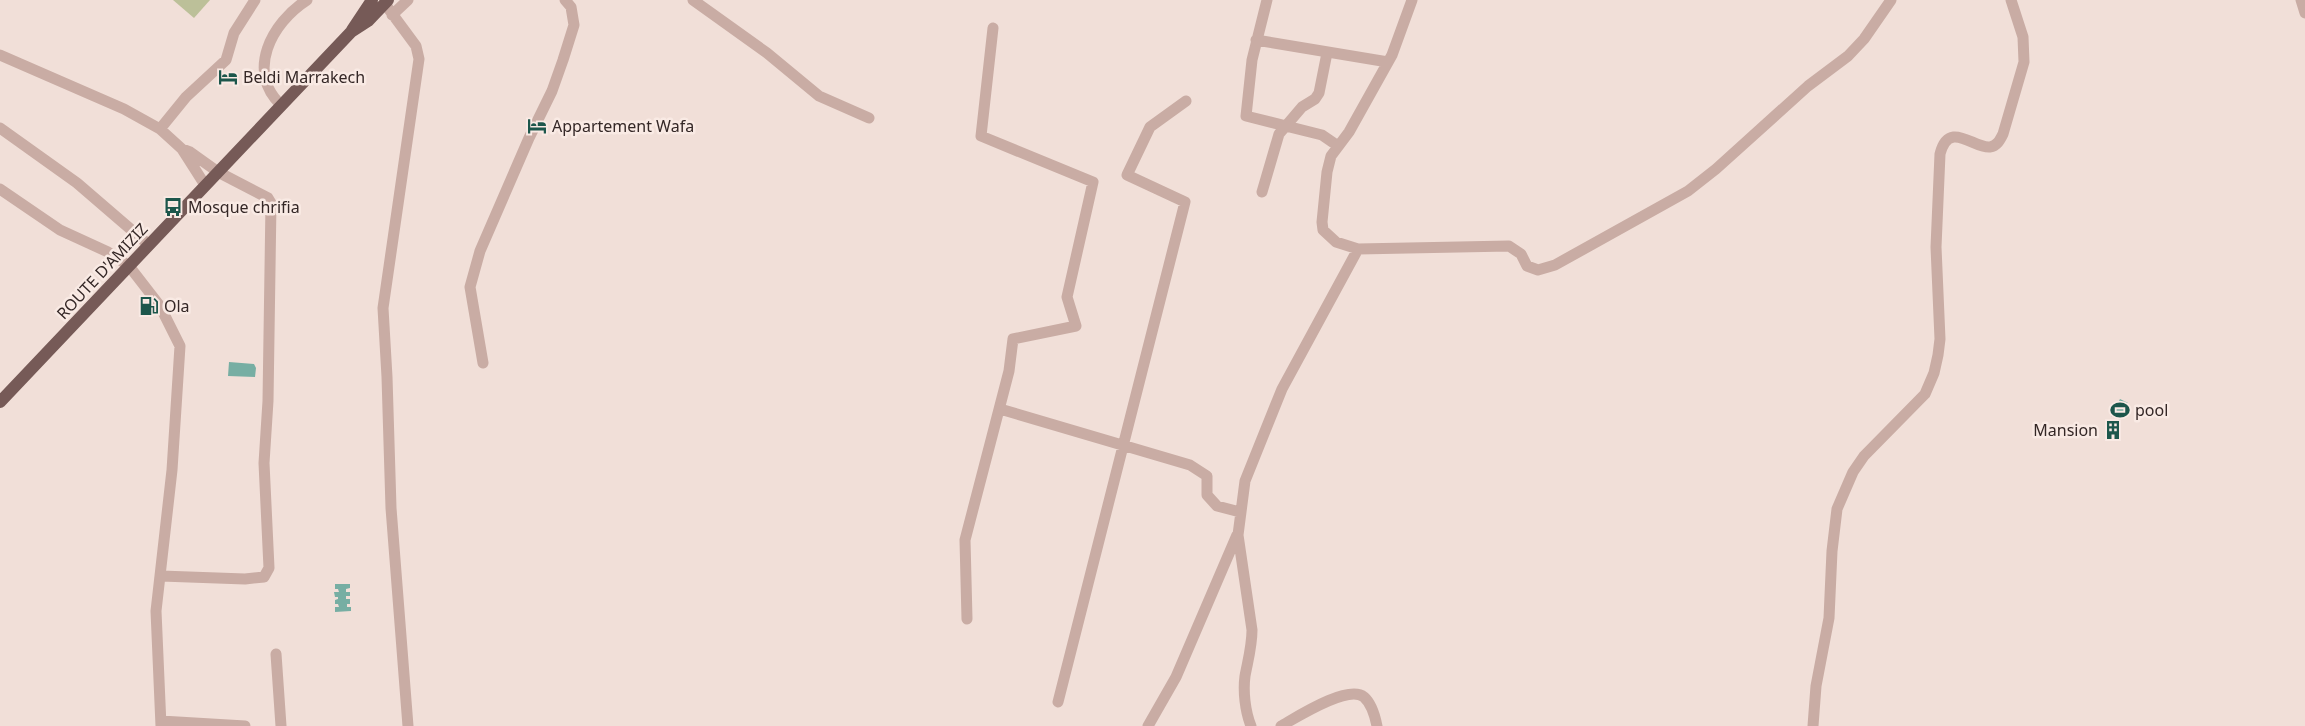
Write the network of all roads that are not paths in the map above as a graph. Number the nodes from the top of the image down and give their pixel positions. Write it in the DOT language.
graph roads {
  1 [pos="255,0"];
  2 [pos="307,0"];
  3 [pos="372,0"];
  4 [pos="408,0"];
  5 [pos="565,0"];
  6 [pos="693,0"];
  7 [pos="1266,0"];
  8 [pos="1412,0"];
  9 [pos="1891,0"];
  10 [pos="2011,0"];
  11 [pos="2302,0"];
  12 [pos="386,2"];
  13 [pos="2305,13"];
  14 [pos="392,15"];
  15 [pos="993,28"];
  16 [pos="351,32"];
  17 [pos="1256,40"];
  18 [pos="1327,54"];
  19 [pos="0,55"];
  20 [pos="1388,62"];
  21 [pos="1186,101"];
  22 [pos="281,105"];
  23 [pos="869,118"];
  24 [pos="1284,126"];
  25 [pos="0,128"];
  26 [pos="160,130"];
  27 [pos="1338,146"];
  28 [pos="182,149"];
  29 [pos="218,172"];
  30 [pos="205,185"];
  31 [pos="0,189"];
  32 [pos="1262,192"];
  33 [pos="149,245"];
  34 [pos="1358,249"];
  35 [pos="129,266"];
  36 [pos="484,363"];
  37 [pos="0,402"];
  38 [pos="1000,409"];
  39 [pos="1123,446"];
  40 [pos="1240,512"];
  41 [pos="1238,535"];
  42 [pos="161,576"];
  43 [pos="966,619"];
  44 [pos="276,654"];
  45 [pos="1058,702"];
  46 [pos="161,724"];
  47 [pos="239,726"];
  48 [pos="281,726"];
  49 [pos="408,726"];
  50 [pos="1148,726"];
  51 [pos="1250,726"];
  52 [pos="1281,726"];
  53 [pos="1377,726"];
  54 [pos="1813,726"];
  1 -- 26 [label="street"];
  2 -- 22 [label="street"];
  3 -- 16 [label="main road"];
  4 -- 14 [label="street"];
  5 -- 36 [label="street"];
  6 -- 23 [label="street"];
  7 -- 17 [label="street"];
  8 -- 20 [label="street"];
  9 -- 34 [label="street"];
  10 -- 54 [label="street"];
  11 -- 13 [label="street"];
  12 -- 14 [label="street"];
  12 -- 16 [label="main road"];
  14 -- 49 [label="street"];
  15 -- 38 [label="street"];
  16 -- 22 [label="main road, ROUTE D'AMIZIZ"];
  17 -- 18 [label="street"];
  17 -- 24 [label="street"];
  18 -- 20 [label="street"];
  18 -- 24 [label="street"];
  19 -- 26 [label="street"];
  20 -- 27 [label="street"];
  21 -- 39 [label="street"];
  22 -- 29 [label="main road, ROUTE D'AMIZIZ"];
  24 -- 27 [label="street"];
  24 -- 32 [label="street"];
  25 -- 33 [label="street"];
  26 -- 28 [label="street"];
  27 -- 34 [label="street"];
  28 -- 29 [label="street"];
  28 -- 30 [label="street"];
  29 -- 30 [label="main road, ROUTE D'AMIZIZ"];
  29 -- 42 [label="street"];
  30 -- 33 [label="main road, ROUTE D'AMIZIZ"];
  31 -- 35 [label="street"];
  33 -- 35 [label="main road, ROUTE D'AMIZIZ"];
  34 -- 40 [label="street"];
  35 -- 37 [label="main road, ROUTE D'AMIZIZ"];
  35 -- 42 [label="street"];
  38 -- 39 [label="street"];
  38 -- 43 [label="street"];
  39 -- 40 [label="street"];
  39 -- 45 [label="street"];
  40 -- 41 [label="street"];
  41 -- 50 [label="street"];
  41 -- 51 [label="street"];
  42 -- 46 [label="street"];
  44 -- 48 [label="street"];
  46 -- 47 [label="street"];
  52 -- 53 [label="street"];
}
